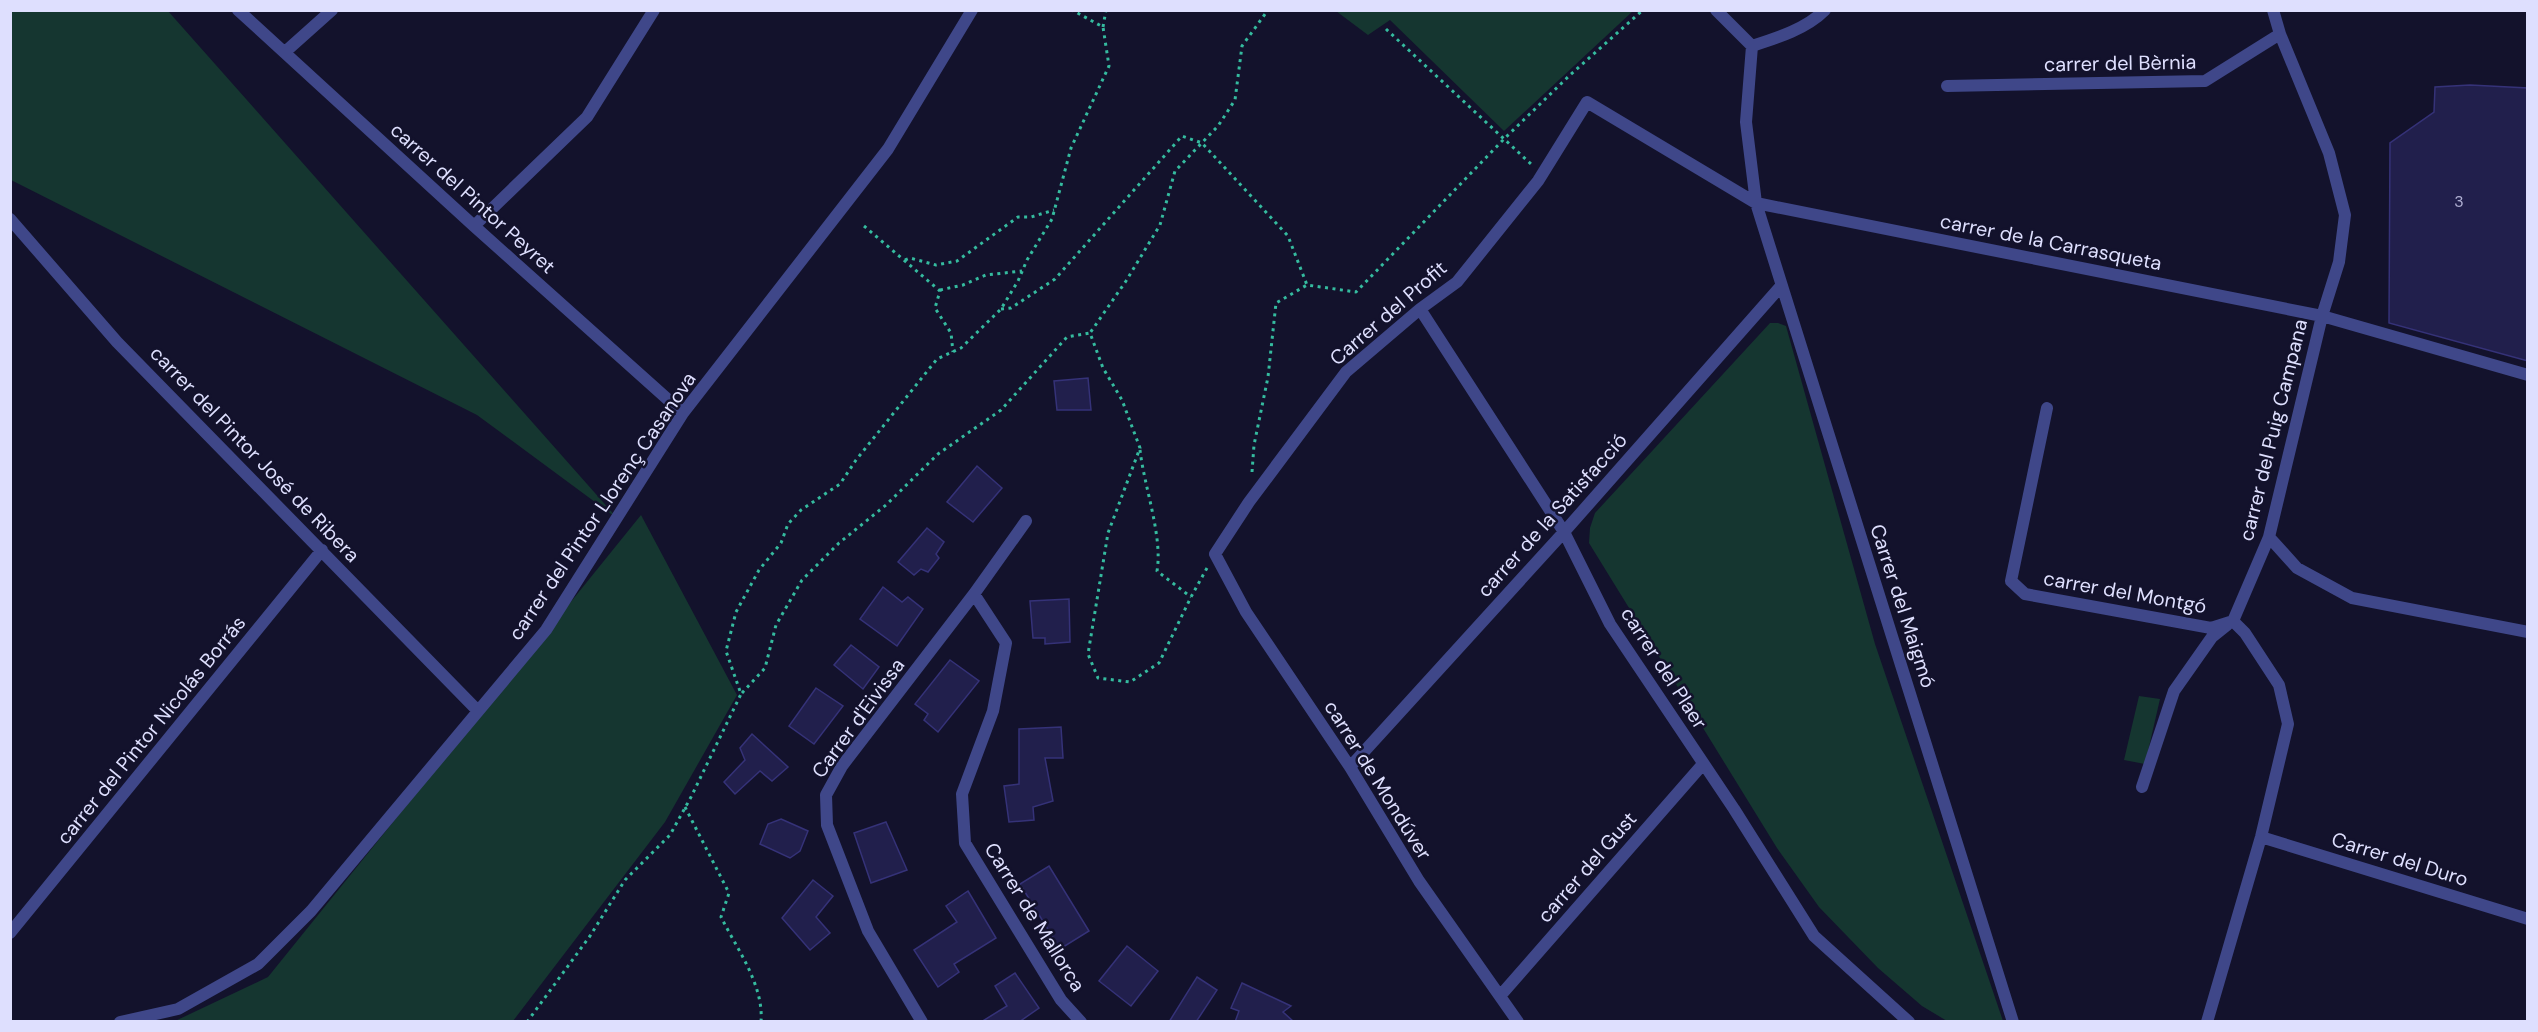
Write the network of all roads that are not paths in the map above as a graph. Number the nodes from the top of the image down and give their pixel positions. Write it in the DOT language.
graph roads {
  1 [pos="238,10"];
  2 [pos="332,10"];
  3 [pos="654,10"];
  4 [pos="972,10"];
  5 [pos="1716,10"];
  6 [pos="1826,10"];
  7 [pos="2273,10"];
  8 [pos="2280,34"];
  9 [pos="1752,46"];
  10 [pos="285,52"];
  11 [pos="1947,86"];
  12 [pos="1587,102"];
  13 [pos="1755,203"];
  14 [pos="10,219"];
  15 [pos="474,226"];
  16 [pos="1781,286"];
  17 [pos="1420,309"];
  18 [pos="2322,316"];
  19 [pos="2528,375"];
  20 [pos="2047,408"];
  21 [pos="684,413"];
  22 [pos="1026,521"];
  23 [pos="1564,532"];
  24 [pos="2269,537"];
  25 [pos="322,550"];
  26 [pos="1215,554"];
  27 [pos="974,594"];
  28 [pos="2233,621"];
  29 [pos="2528,632"];
  30 [pos="478,711"];
  31 [pos="1703,764"];
  32 [pos="1350,767"];
  33 [pos="2142,787"];
  34 [pos="2261,837"];
  35 [pos="2528,919"];
  36 [pos="10,933"];
  37 [pos="1500,996"];
  38 [pos="120,1022"];
  39 [pos="922,1022"];
  40 [pos="1081,1022"];
  41 [pos="1518,1022"];
  42 [pos="1909,1022"];
  43 [pos="2013,1022"];
  44 [pos="2207,1022"];
  1 -- 10 [label="street, carrer del Pintor Peyret"];
  2 -- 10 [label="street"];
  3 -- 15 [label="street"];
  4 -- 21 [label="street, carrer del Pintor Llorenç Casanova"];
  5 -- 9 [label="street"];
  6 -- 9 [label="street"];
  7 -- 8 [label="street, carrer del Puig Campana"];
  8 -- 11 [label="street, carrer del Bèrnia"];
  8 -- 18 [label="street, carrer del Puig Campana"];
  9 -- 13 [label="street, Carrer del Maigmó"];
  10 -- 15 [label="street, carrer del Pintor Peyret"];
  12 -- 13 [label="street, carrer de la Carrasqueta"];
  12 -- 17 [label="street, Carrer del Profit"];
  13 -- 16 [label="street, Carrer del Maigmó"];
  13 -- 18 [label="street, carrer de la Carrasqueta"];
  14 -- 25 [label="street, carrer del Pintor José de Ribera"];
  15 -- 21 [label="street, carrer del Pintor Peyret"];
  16 -- 23 [label="street, carrer de la Satisfacció"];
  16 -- 43 [label="street, Carrer del Maigmó"];
  17 -- 23 [label="street, carrer del Plaer"];
  17 -- 26 [label="street, Carrer del Profit"];
  18 -- 19 [label="street, carrer de la Carrasqueta"];
  18 -- 24 [label="street, carrer del Puig Campana"];
  20 -- 28 [label="street, carrer del Montgó"];
  21 -- 30 [label="street, carrer del Pintor Llorenç Casanova"];
  22 -- 27 [label="street, Carrer d'Eivissa"];
  23 -- 31 [label="street, carrer del Plaer"];
  23 -- 32 [label="street, carrer de la Satisfacció"];
  24 -- 28 [label="street, carrer del Puig Campana"];
  24 -- 29 [label="street"];
  25 -- 30 [label="street, carrer del Pintor José de Ribera"];
  25 -- 36 [label="street, carrer del Pintor Nicolás Borrás"];
  26 -- 32 [label="street, carrer de Mondúver"];
  27 -- 39 [label="street, Carrer d'Eivissa"];
  27 -- 40 [label="street, Carrer de Mallorca"];
  28 -- 33 [label="street"];
  28 -- 34 [label="street"];
  30 -- 38 [label="street, carrer del Pintor Llorenç Casanova"];
  31 -- 37 [label="street, carrer del Gust"];
  31 -- 42 [label="street, carrer del Plaer"];
  32 -- 37 [label="street, carrer de Mondúver"];
  34 -- 35 [label="street, Carrer del Duro"];
  34 -- 44 [label="street"];
  37 -- 41 [label="street, carrer de Mondúver"];
}
